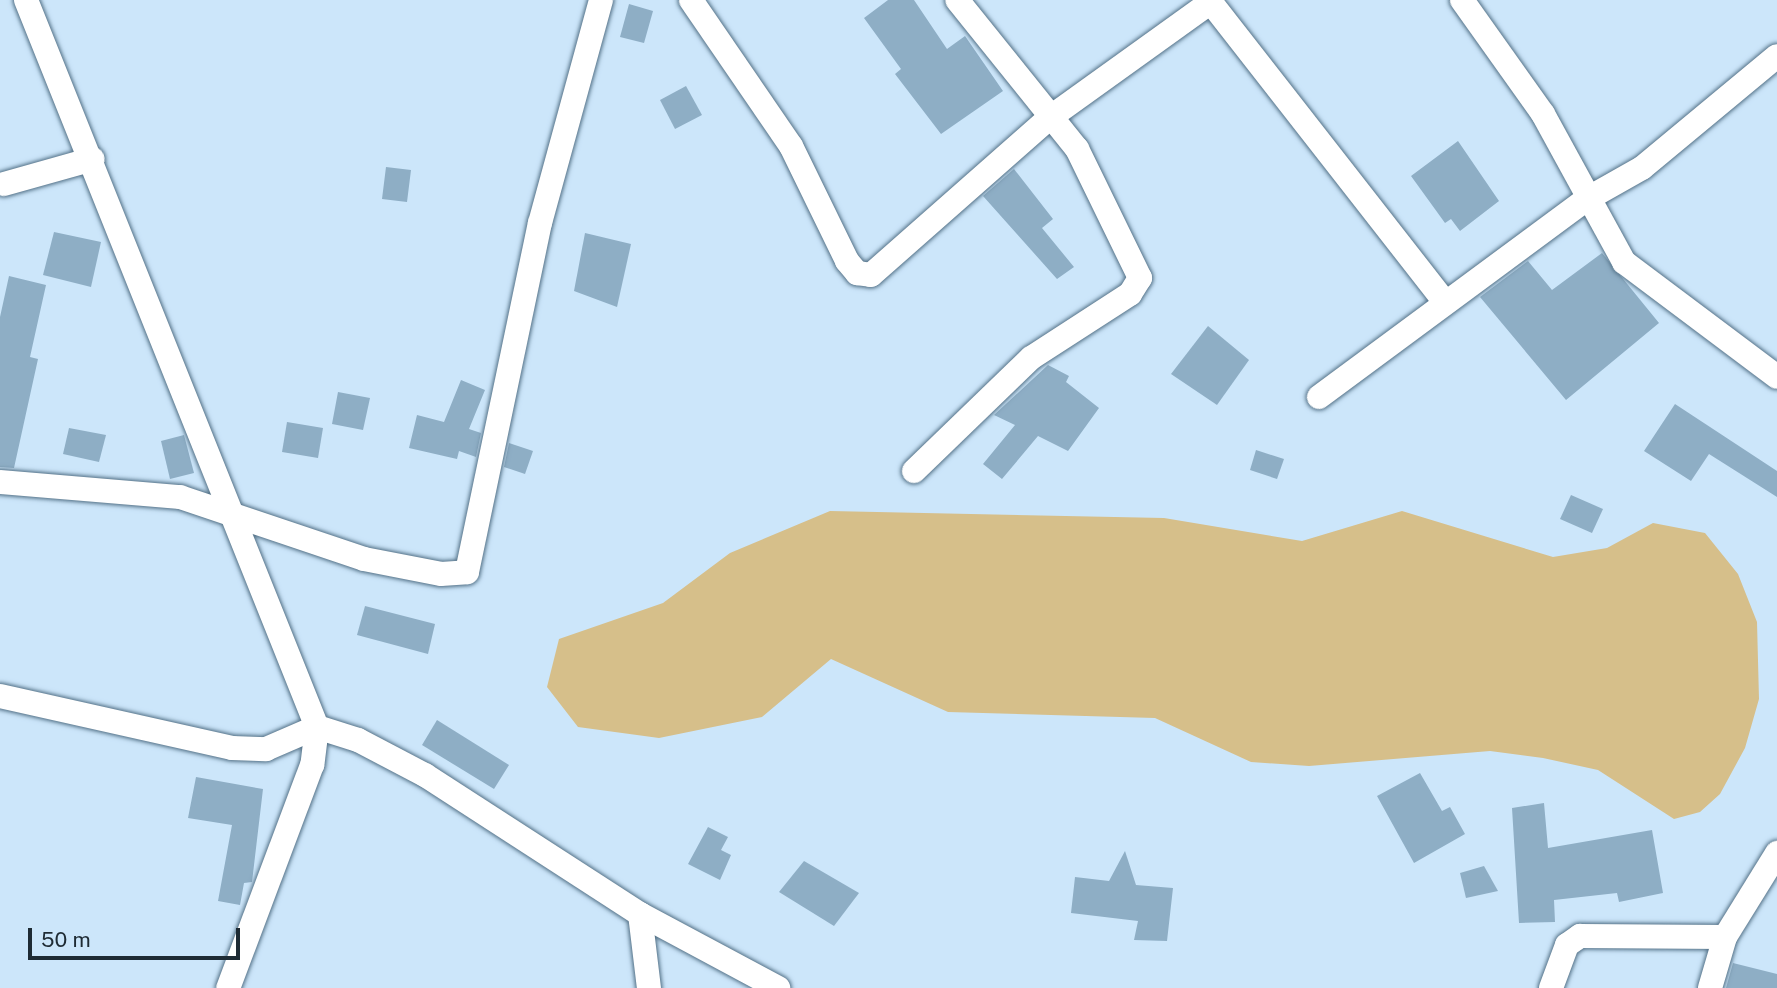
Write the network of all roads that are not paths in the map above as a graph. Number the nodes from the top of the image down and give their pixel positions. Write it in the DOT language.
graph roads {
  1 [pos="26,0"];
  2 [pos="601,0"];
  3 [pos="691,0"];
  4 [pos="957,0"];
  5 [pos="1462,0"];
  6 [pos="1210,1"];
  7 [pos="1777,56"];
  8 [pos="1048,119"];
  9 [pos="93,159"];
  10 [pos="4,184"];
  11 [pos="1587,199"];
  12 [pos="1445,302"];
  13 [pos="1777,377"];
  14 [pos="1319,397"];
  15 [pos="914,471"];
  16 [pos="0,482"];
  17 [pos="236,515"];
  18 [pos="0,696"];
  19 [pos="317,727"];
  20 [pos="1777,853"];
  21 [pos="640,914"];
  22 [pos="1725,937"];
  23 [pos="228,988"];
  24 [pos="649,988"];
  25 [pos="778,988"];
  26 [pos="1551,988"];
  27 [pos="1710,988"];
  1 -- 9 [label="street"];
  2 -- 17 [label="street"];
  3 -- 8 [label="street"];
  4 -- 8 [label="street"];
  5 -- 11 [label="street"];
  6 -- 8 [label="street"];
  6 -- 12 [label="street"];
  7 -- 11 [label="street"];
  8 -- 15 [label="street"];
  9 -- 10 [label="street"];
  9 -- 17 [label="street"];
  11 -- 12 [label="street"];
  11 -- 13 [label="street"];
  12 -- 14 [label="street"];
  16 -- 17 [label="street"];
  17 -- 19 [label="street"];
  18 -- 19 [label="street"];
  19 -- 21 [label="street"];
  19 -- 23 [label="street"];
  20 -- 22 [label="street"];
  21 -- 24 [label="street"];
  21 -- 25 [label="street"];
  22 -- 26 [label="street"];
  22 -- 27 [label="street"];
}
